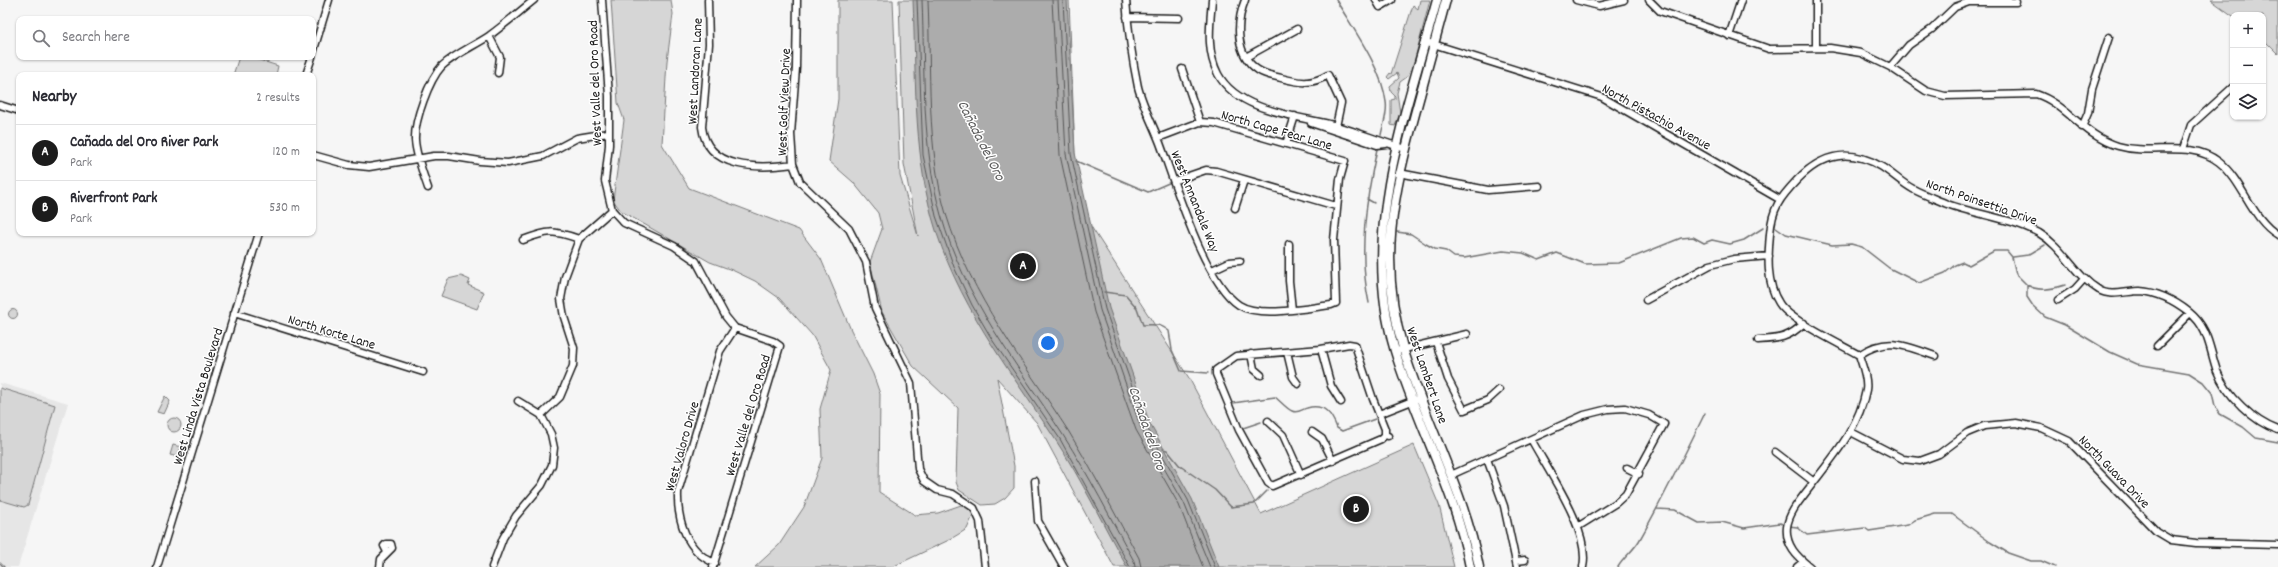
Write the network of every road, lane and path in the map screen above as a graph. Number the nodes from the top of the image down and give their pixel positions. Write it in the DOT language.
graph roads {
  1 [pos="329,0"];
  2 [pos="534,0"];
  3 [pos="602,0"];
  4 [pos="708,0"];
  5 [pos="797,0"];
  6 [pos="1126,0"];
  7 [pos="1212,0"];
  8 [pos="1245,0"];
  9 [pos="1376,0"];
  10 [pos="1392,0"];
  11 [pos="1437,0"];
  12 [pos="1446,0"];
  13 [pos="1576,0"];
  14 [pos="1624,0"];
  15 [pos="1649,0"];
  16 [pos="1741,0"];
  17 [pos="1816,0"];
  18 [pos="2016,2"];
  19 [pos="1127,17"];
  20 [pos="1179,18"];
  21 [pos="1297,29"];
  22 [pos="489,36"];
  23 [pos="1729,36"];
  24 [pos="2109,37"];
  25 [pos="1425,42"];
  26 [pos="316,43"];
  27 [pos="1434,44"];
  28 [pos="1816,47"];
  29 [pos="1246,57"];
  30 [pos="311,60"];
  31 [pos="1890,67"];
  32 [pos="1182,69"];
  33 [pos="307,72"];
  34 [pos="498,72"];
  35 [pos="2230,90"];
  36 [pos="0,105"];
  37 [pos="16,110"];
  38 [pos="1295,116"];
  39 [pos="1200,122"];
  40 [pos="2082,127"];
  41 [pos="1336,129"];
  42 [pos="608,133"];
  43 [pos="1158,138"];
  44 [pos="1286,144"];
  45 [pos="1397,146"];
  46 [pos="1406,149"];
  47 [pos="2183,149"];
  48 [pos="316,156"];
  49 [pos="418,157"];
  50 [pos="792,164"];
  51 [pos="1399,173"];
  52 [pos="1244,180"];
  53 [pos="1174,181"];
  54 [pos="1539,186"];
  55 [pos="428,188"];
  56 [pos="1779,199"];
  57 [pos="1336,206"];
  58 [pos="1235,208"];
  59 [pos="612,210"];
  60 [pos="2278,235"];
  61 [pos="258,236"];
  62 [pos="579,239"];
  63 [pos="523,240"];
  64 [pos="1289,244"];
  65 [pos="1768,256"];
  66 [pos="1240,261"];
  67 [pos="1212,270"];
  68 [pos="2084,279"];
  69 [pos="1646,300"];
  70 [pos="2058,300"];
  71 [pos="1336,303"];
  72 [pos="1342,306"];
  73 [pos="1292,310"];
  74 [pos="234,313"];
  75 [pos="2190,313"];
  76 [pos="1804,323"];
  77 [pos="736,328"];
  78 [pos="1467,334"];
  79 [pos="1758,340"];
  80 [pos="1436,342"];
  81 [pos="2156,346"];
  82 [pos="1321,349"];
  83 [pos="1403,349"];
  84 [pos="1287,352"];
  85 [pos="1395,352"];
  86 [pos="1251,354"];
  87 [pos="1859,355"];
  88 [pos="1934,356"];
  89 [pos="423,372"];
  90 [pos="1261,375"];
  91 [pos="1298,384"];
  92 [pos="1499,390"];
  93 [pos="1421,398"];
  94 [pos="518,401"];
  95 [pos="1413,401"];
  96 [pos="1341,402"];
  97 [pos="1379,414"];
  98 [pos="542,415"];
  99 [pos="1268,421"];
  100 [pos="2278,430"];
  101 [pos="1312,432"];
  102 [pos="1851,432"];
  103 [pos="1531,439"];
  104 [pos="1775,452"];
  105 [pos="1487,459"];
  106 [pos="1333,461"];
  107 [pos="1627,468"];
  108 [pos="1638,474"];
  109 [pos="1301,475"];
  110 [pos="1451,475"];
  111 [pos="1035,481"];
  112 [pos="1814,482"];
  113 [pos="1579,526"];
  114 [pos="2278,546"];
  115 [pos="387,552"];
  116 [pos="1525,560"];
  117 [pos="1803,562"];
  118 [pos="1517,564"];
  119 [pos="714,565"];
  120 [pos="157,567"];
  121 [pos="380,567"];
  122 [pos="492,567"];
  123 [pos="985,567"];
  124 [pos="1064,567"];
  125 [pos="1470,567"];
  126 [pos="1479,567"];
  127 [pos="1582,567"];
  128 [pos="1797,567"];
  129 [pos="1810,567"];
  1 -- 26 [label="street"];
  2 -- 22 [label="street"];
  3 -- 42 [label="street, West Valle del Oro Road"];
  4 -- 50 [label="street, West Landoran Lane"];
  5 -- 50 [label="street, West Golf View Drive"];
  6 -- 19 [label="street, West Annandale Way"];
  7 -- 38 [label="street"];
  8 -- 29 [label="street"];
  9 -- 10 [label="street"];
  11 -- 25 [label="main road, West Lambert Lane"];
  12 -- 27 [label="main road, West Lambert Lane"];
  13 -- 14 [label="street"];
  15 -- 23 [label="street"];
  16 -- 23 [label="street"];
  17 -- 28 [label="street"];
  18 -- 31 [label="street"];
  19 -- 20 [label="street"];
  19 -- 43 [label="street, West Annandale Way"];
  21 -- 29 [label="street"];
  22 -- 34 [label="street"];
  22 -- 49 [label="street"];
  23 -- 28 [label="street"];
  24 -- 40 [label="street"];
  25 -- 27 [label="street, North Pistachio Avenue"];
  25 -- 45 [label="main road, West Lambert Lane"];
  27 -- 46 [label="main road, West Lambert Lane"];
  27 -- 56 [label="street, North Pistachio Avenue"];
  28 -- 31 [label="street"];
  29 -- 41 [label="street"];
  30 -- 33 [label="street"];
  31 -- 40 [label="street"];
  32 -- 39 [label="street"];
  35 -- 47 [label="street"];
  36 -- 37 [label="street"];
  38 -- 41 [label="street"];
  38 -- 44 [label="street"];
  39 -- 43 [label="street, North Cape Fear Lane"];
  39 -- 44 [label="street, North Cape Fear Lane"];
  40 -- 47 [label="street"];
  41 -- 45 [label="street"];
  42 -- 49 [label="street"];
  42 -- 59 [label="street, West Valle del Oro Road"];
  43 -- 53 [label="street, West Annandale Way"];
  44 -- 57 [label="street, North Cape Fear Lane"];
  45 -- 46 [label="street"];
  45 -- 85 [label="main road, West Lambert Lane"];
  46 -- 51 [label="main road, West Lambert Lane"];
  47 -- 60 [label="street"];
  48 -- 49 [label="street"];
  49 -- 55 [label="street"];
  50 -- 123 [label="street, West Golf View Drive"];
  51 -- 54 [label="street"];
  51 -- 83 [label="main road, West Lambert Lane"];
  52 -- 53 [label="street"];
  52 -- 57 [label="street"];
  52 -- 58 [label="street"];
  53 -- 67 [label="street, West Annandale Way"];
  56 -- 65 [label="street"];
  56 -- 68 [label="street, North Poinsettia Drive"];
  57 -- 71 [label="street"];
  59 -- 62 [label="street"];
  59 -- 77 [label="street"];
  61 -- 74 [label="street, West Linda Vista Boulevard"];
  62 -- 63 [label="street"];
  62 -- 98 [label="street"];
  64 -- 73 [label="street"];
  65 -- 69 [label="street"];
  65 -- 76 [label="street"];
  66 -- 67 [label="street"];
  67 -- 73 [label="street, West Annandale Way"];
  68 -- 70 [label="street"];
  68 -- 75 [label="street, North Poinsettia Drive"];
  71 -- 72 [label="street"];
  71 -- 73 [label="street, West Annandale Way"];
  74 -- 89 [label="street, North Korte Lane"];
  74 -- 120 [label="street, West Linda Vista Boulevard"];
  75 -- 81 [label="street"];
  75 -- 100 [label="street, North Poinsettia Drive"];
  76 -- 79 [label="street"];
  76 -- 87 [label="street"];
  77 -- 119 [label="street, West Valoro Drive"];
  77 -- 119 [label="street, West Valle del Oro Road"];
  78 -- 80 [label="street"];
  80 -- 83 [label="street"];
  80 -- 92 [label="street"];
  82 -- 84 [label="street"];
  82 -- 96 [label="street"];
  82 -- 97 [label="street"];
  83 -- 85 [label="street"];
  83 -- 93 [label="main road, West Lambert Lane"];
  84 -- 86 [label="street"];
  84 -- 91 [label="street"];
  85 -- 95 [label="main road, West Lambert Lane"];
  86 -- 90 [label="street"];
  86 -- 109 [label="street"];
  87 -- 88 [label="street"];
  87 -- 102 [label="street"];
  93 -- 95 [label="street"];
  93 -- 110 [label="main road, West Lambert Lane"];
  94 -- 98 [label="street"];
  95 -- 97 [label="street"];
  95 -- 125 [label="main road, West Lambert Lane"];
  97 -- 106 [label="street"];
  98 -- 122 [label="street"];
  99 -- 109 [label="street"];
  101 -- 106 [label="street"];
  102 -- 112 [label="street"];
  102 -- 114 [label="street, North Guava Drive"];
  103 -- 105 [label="street"];
  103 -- 108 [label="street"];
  103 -- 113 [label="street"];
  104 -- 112 [label="street"];
  105 -- 110 [label="street"];
  105 -- 118 [label="street"];
  106 -- 109 [label="street"];
  107 -- 108 [label="street"];
  108 -- 113 [label="street"];
  110 -- 126 [label="main road, West Lambert Lane"];
  111 -- 124 [label="street"];
  112 -- 117 [label="street"];
  113 -- 127 [label="street"];
  115 -- 121 [label="street"];
  116 -- 118 [label="street"];
  117 -- 128 [label="street"];
  117 -- 129 [label="street"];
}
